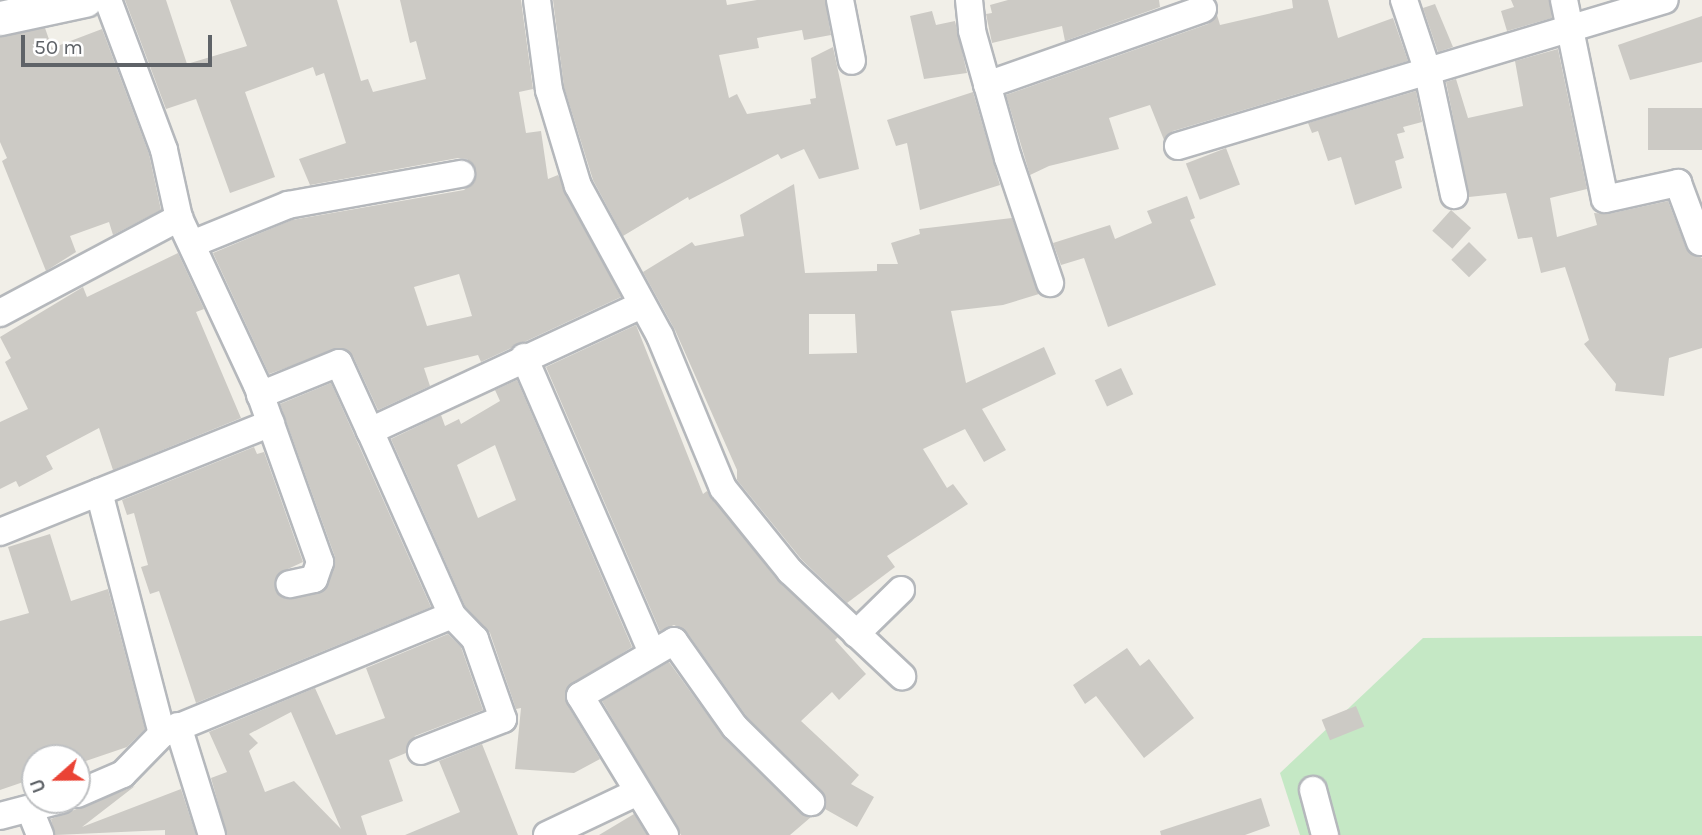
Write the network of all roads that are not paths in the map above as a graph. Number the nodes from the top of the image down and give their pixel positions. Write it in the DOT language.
graph roads {
  1 [pos="85,0"];
  2 [pos="108,0"];
  3 [pos="537,0"];
  4 [pos="840,0"];
  5 [pos="969,0"];
  6 [pos="1404,0"];
  7 [pos="1665,0"];
  8 [pos="1203,9"];
  9 [pos="1568,12"];
  10 [pos="0,18"];
  11 [pos="852,61"];
  12 [pos="1427,69"];
  13 [pos="987,85"];
  14 [pos="1178,146"];
  15 [pos="461,174"];
  16 [pos="1689,179"];
  17 [pos="1454,195"];
  18 [pos="179,218"];
  19 [pos="192,244"];
  20 [pos="1702,244"];
  21 [pos="1051,283"];
  22 [pos="642,305"];
  23 [pos="0,313"];
  24 [pos="524,357"];
  25 [pos="260,395"];
  26 [pos="271,423"];
  27 [pos="370,431"];
  28 [pos="99,492"];
  29 [pos="0,532"];
  30 [pos="290,584"];
  31 [pos="901,590"];
  32 [pos="452,615"];
  33 [pos="856,634"];
  34 [pos="652,653"];
  35 [pos="902,676"];
  36 [pos="170,730"];
  37 [pos="421,751"];
  38 [pos="91,788"];
  39 [pos="1313,790"];
  40 [pos="636,793"];
  41 [pos="811,802"];
  42 [pos="21,812"];
  43 [pos="32,814"];
  44 [pos="0,816"];
  45 [pos="40,835"];
  46 [pos="212,835"];
  47 [pos="547,835"];
  48 [pos="665,835"];
  49 [pos="1325,835"];
  1 -- 10 [label="street"];
  2 -- 18 [label="street"];
  3 -- 22 [label="street"];
  4 -- 11 [label="street"];
  5 -- 13 [label="street"];
  6 -- 12 [label="street"];
  7 -- 9 [label="street"];
  8 -- 13 [label="street"];
  9 -- 12 [label="street"];
  9 -- 16 [label="street"];
  12 -- 14 [label="street"];
  12 -- 17 [label="street"];
  13 -- 21 [label="street"];
  15 -- 19 [label="street"];
  16 -- 20 [label="street"];
  18 -- 19 [label="street"];
  18 -- 23 [label="street"];
  19 -- 25 [label="street"];
  22 -- 24 [label="street"];
  22 -- 33 [label="street"];
  24 -- 27 [label="street"];
  24 -- 34 [label="street"];
  25 -- 26 [label="street"];
  25 -- 27 [label="street"];
  26 -- 28 [label="street"];
  26 -- 30 [label="street"];
  27 -- 32 [label="street"];
  28 -- 29 [label="street"];
  28 -- 36 [label="street"];
  31 -- 33 [label="street"];
  32 -- 36 [label="street"];
  32 -- 37 [label="street"];
  33 -- 35 [label="street"];
  34 -- 40 [label="street"];
  34 -- 41 [label="street"];
  36 -- 38 [label="street"];
  36 -- 46 [label="street"];
  39 -- 49 [label="street"];
  40 -- 47 [label="street"];
  40 -- 48 [label="street"];
  42 -- 44 [label="street"];
  43 -- 45 [label="street"];
}
